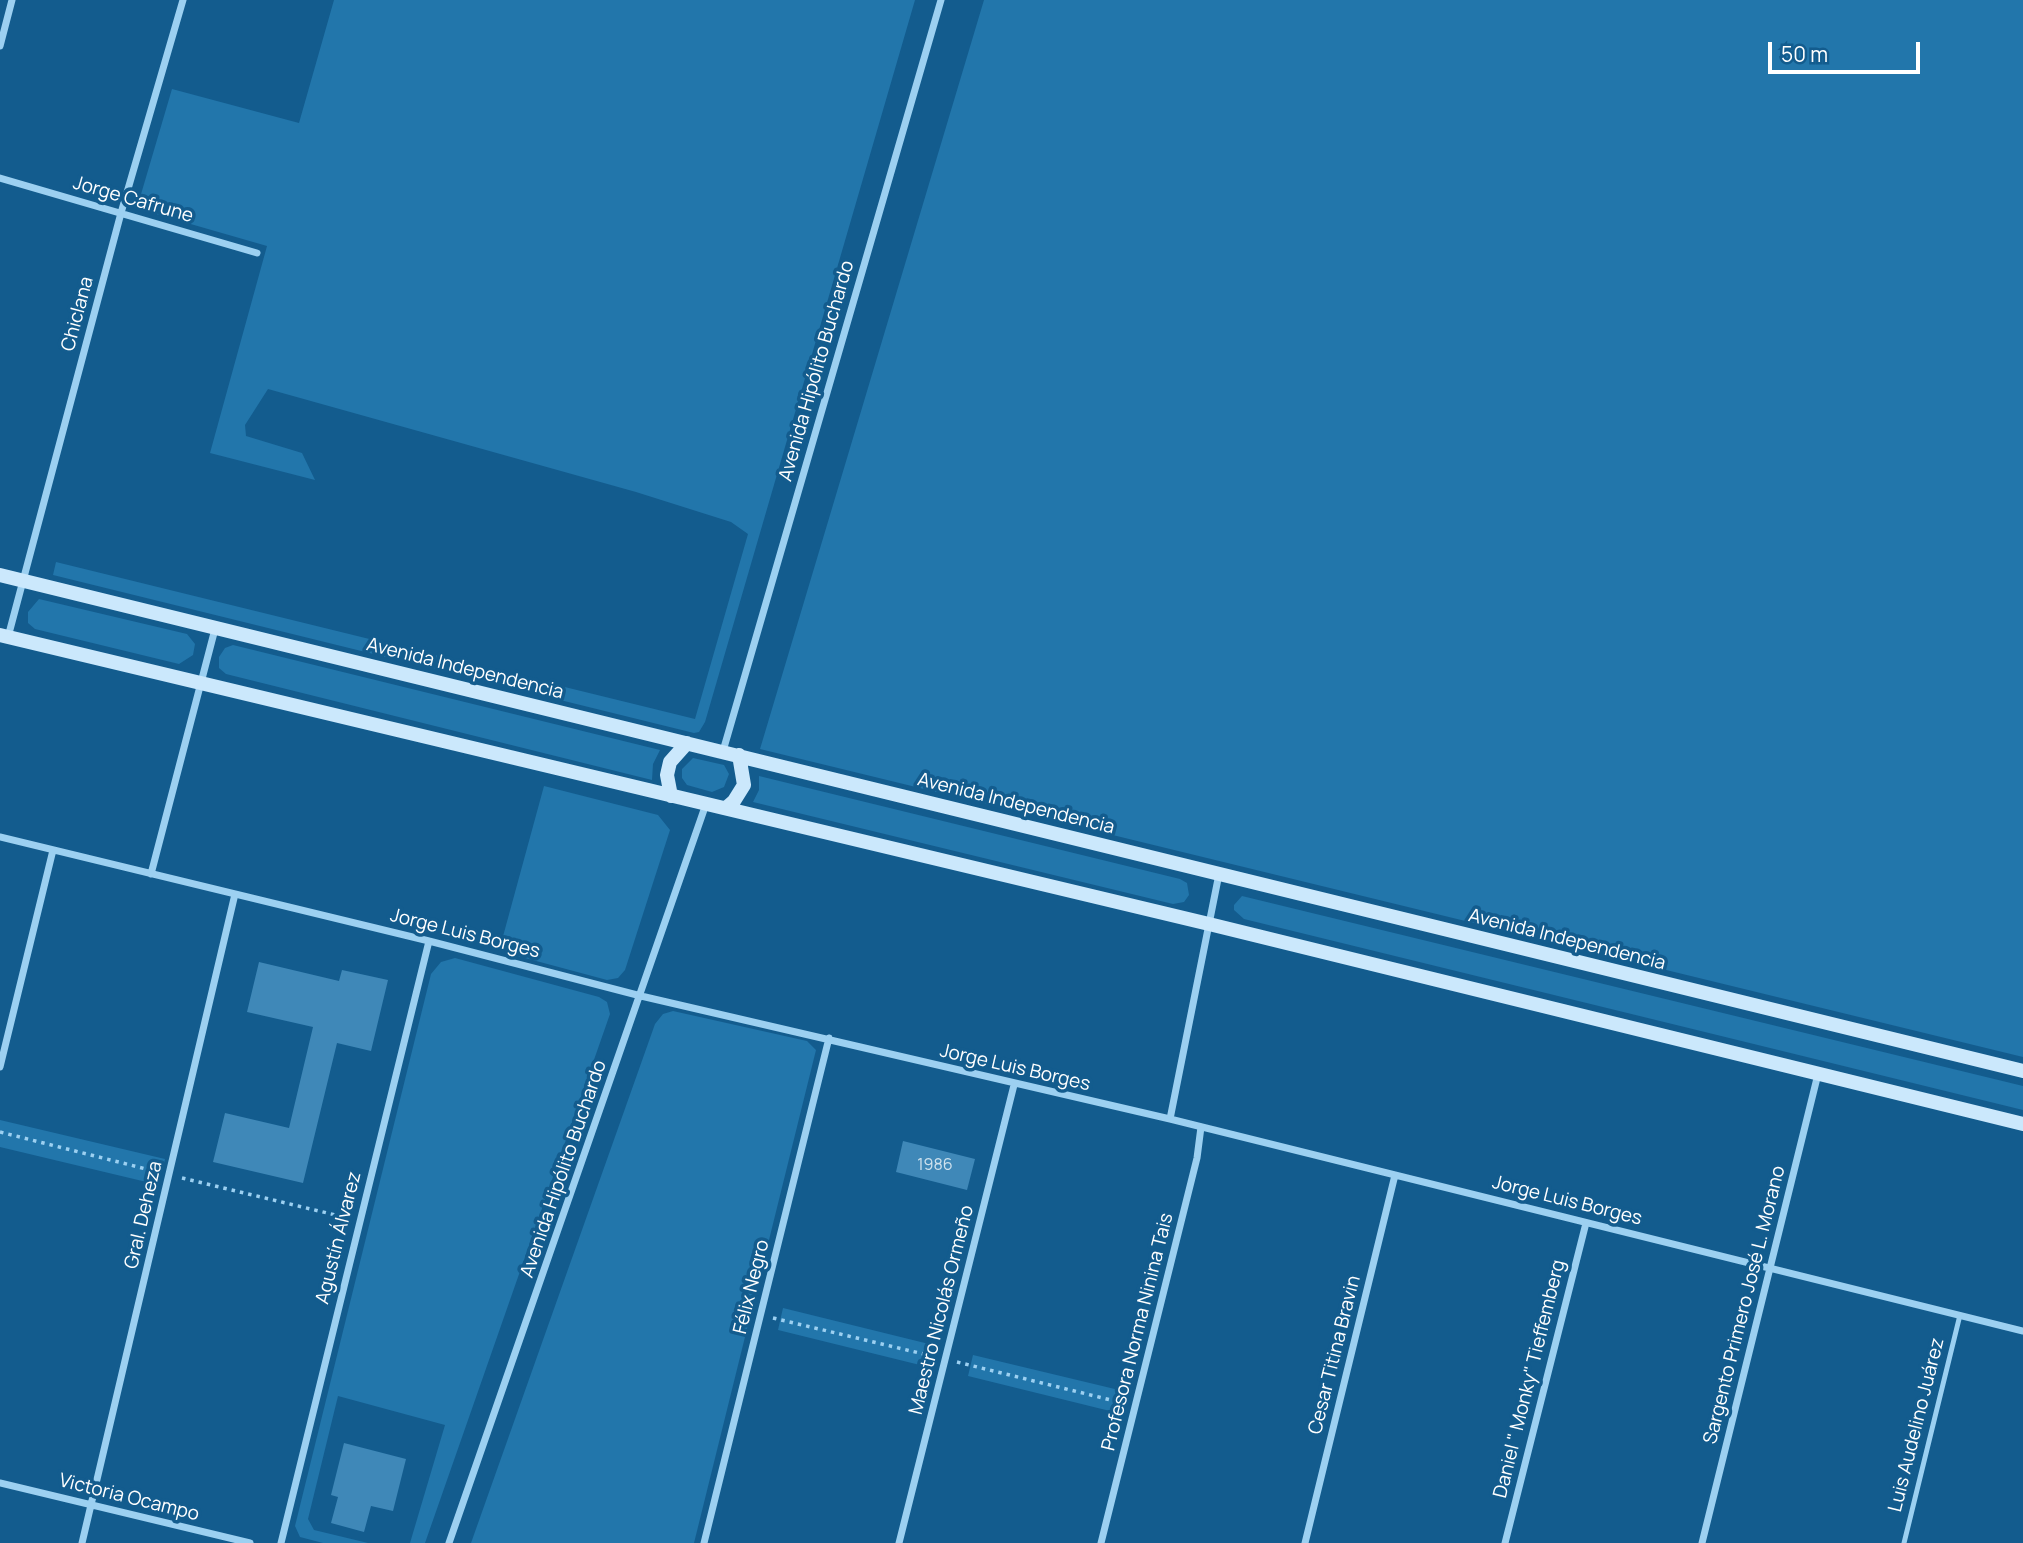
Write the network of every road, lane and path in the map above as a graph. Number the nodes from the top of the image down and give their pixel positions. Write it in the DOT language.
graph roads {
  1 [pos="12,0"];
  2 [pos="183,0"];
  3 [pos="941,0"];
  4 [pos="0,46"];
  5 [pos="0,178"];
  6 [pos="121,213"];
  7 [pos="257,253"];
  8 [pos="0,575"];
  9 [pos="25,581"];
  10 [pos="215,629"];
  11 [pos="4,636"];
  12 [pos="200,684"];
  13 [pos="687,743"];
  14 [pos="723,751"];
  15 [pos="739,755"];
  16 [pos="671,796"];
  17 [pos="706,804"];
  18 [pos="726,808"];
  19 [pos="0,837"];
  20 [pos="53,850"];
  21 [pos="151,874"];
  22 [pos="1220,874"];
  23 [pos="235,894"];
  24 [pos="1209,924"];
  25 [pos="429,941"];
  26 [pos="641,996"];
  27 [pos="829,1038"];
  28 [pos="0,1067"];
  29 [pos="2023,1071"];
  30 [pos="1818,1074"];
  31 [pos="1014,1085"];
  32 [pos="1170,1119"];
  33 [pos="2023,1124"];
  34 [pos="1201,1127"];
  35 [pos="1395,1175"];
  36 [pos="1586,1223"];
  37 [pos="1770,1268"];
  38 [pos="761,1315"];
  39 [pos="1960,1315"];
  40 [pos="2023,1331"];
  41 [pos="946,1360"];
  42 [pos="1136,1406"];
  43 [pos="0,1483"];
  44 [pos="91,1505"];
  45 [pos="82,1543"];
  46 [pos="250,1543"];
  47 [pos="281,1543"];
  48 [pos="449,1543"];
  49 [pos="704,1543"];
  50 [pos="899,1543"];
  51 [pos="1101,1543"];
  52 [pos="1305,1543"];
  53 [pos="1505,1543"];
  54 [pos="1702,1543"];
  55 [pos="1904,1543"];
  1 -- 4 [label="street"];
  2 -- 6 [label="street, Chiclana"];
  3 -- 14 [label="street, Avenida Hipólito Buchardo"];
  5 -- 6 [label="street, Jorge Cafrune"];
  6 -- 7 [label="street, Jorge Cafrune"];
  6 -- 9 [label="street, Chiclana"];
  8 -- 9 [label="main road, Avenida Independencia"];
  9 -- 10 [label="main road, Avenida Independencia"];
  9 -- 11 [label="street, Chiclana"];
  10 -- 12 [label="street"];
  10 -- 13 [label="main road, Avenida Independencia"];
  11 -- 12 [label="main road"];
  12 -- 16 [label="main road"];
  12 -- 21 [label="street"];
  13 -- 14 [label="main road, Avenida Independencia"];
  13 -- 16 [label="main road"];
  14 -- 15 [label="main road, Avenida Independencia"];
  15 -- 18 [label="main road"];
  15 -- 22 [label="main road, Avenida Independencia"];
  16 -- 17 [label="main road"];
  17 -- 18 [label="main road"];
  17 -- 26 [label="street, Avenida Hipólito Buchardo"];
  18 -- 24 [label="main road"];
  19 -- 20 [label="street, Jorge Luis Borges"];
  20 -- 21 [label="street, Jorge Luis Borges"];
  20 -- 28 [label="street"];
  21 -- 23 [label="street, Jorge Luis Borges"];
  22 -- 24 [label="street"];
  22 -- 29 [label="main road, Avenida Independencia"];
  23 -- 25 [label="street, Jorge Luis Borges"];
  23 -- 44 [label="street, Gral. Deheza"];
  24 -- 30 [label="main road"];
  24 -- 32 [label="street"];
  25 -- 26 [label="street, Jorge Luis Borges"];
  25 -- 47 [label="street, Agustín Álvarez"];
  26 -- 27 [label="street, Jorge Luis Borges"];
  26 -- 48 [label="street, Avenida Hipólito Buchardo"];
  27 -- 31 [label="street, Jorge Luis Borges"];
  27 -- 38 [label="street, Félix Negro"];
  30 -- 33 [label="main road"];
  30 -- 37 [label="street, Sargento Primero José L. Morano"];
  31 -- 32 [label="street, Jorge Luis Borges"];
  31 -- 41 [label="street, Maestro Nicolás Ormeño"];
  32 -- 34 [label="street, Jorge Luis Borges"];
  34 -- 35 [label="street, Jorge Luis Borges"];
  34 -- 42 [label="street, Profesora Norma Ninina Tais"];
  35 -- 36 [label="street, Jorge Luis Borges"];
  35 -- 52 [label="street, Cesar Titina Bravin"];
  36 -- 37 [label="street, Jorge Luis Borges"];
  36 -- 53 [label="street, Daniel \" Monky\" Tieffemberg"];
  37 -- 39 [label="street, Jorge Luis Borges"];
  37 -- 54 [label="street, Sargento Primero José L. Morano"];
  38 -- 41 [label="path"];
  38 -- 49 [label="street, Félix Negro"];
  39 -- 40 [label="street, Jorge Luis Borges"];
  39 -- 55 [label="lane, Luis Audelino Juárez"];
  41 -- 42 [label="path"];
  41 -- 50 [label="street, Maestro Nicolás Ormeño"];
  42 -- 51 [label="street, Profesora Norma Ninina Tais"];
  43 -- 44 [label="street, Victoria Ocampo"];
  44 -- 45 [label="street, Gral. Deheza"];
  44 -- 46 [label="street, Victoria Ocampo"];
}
